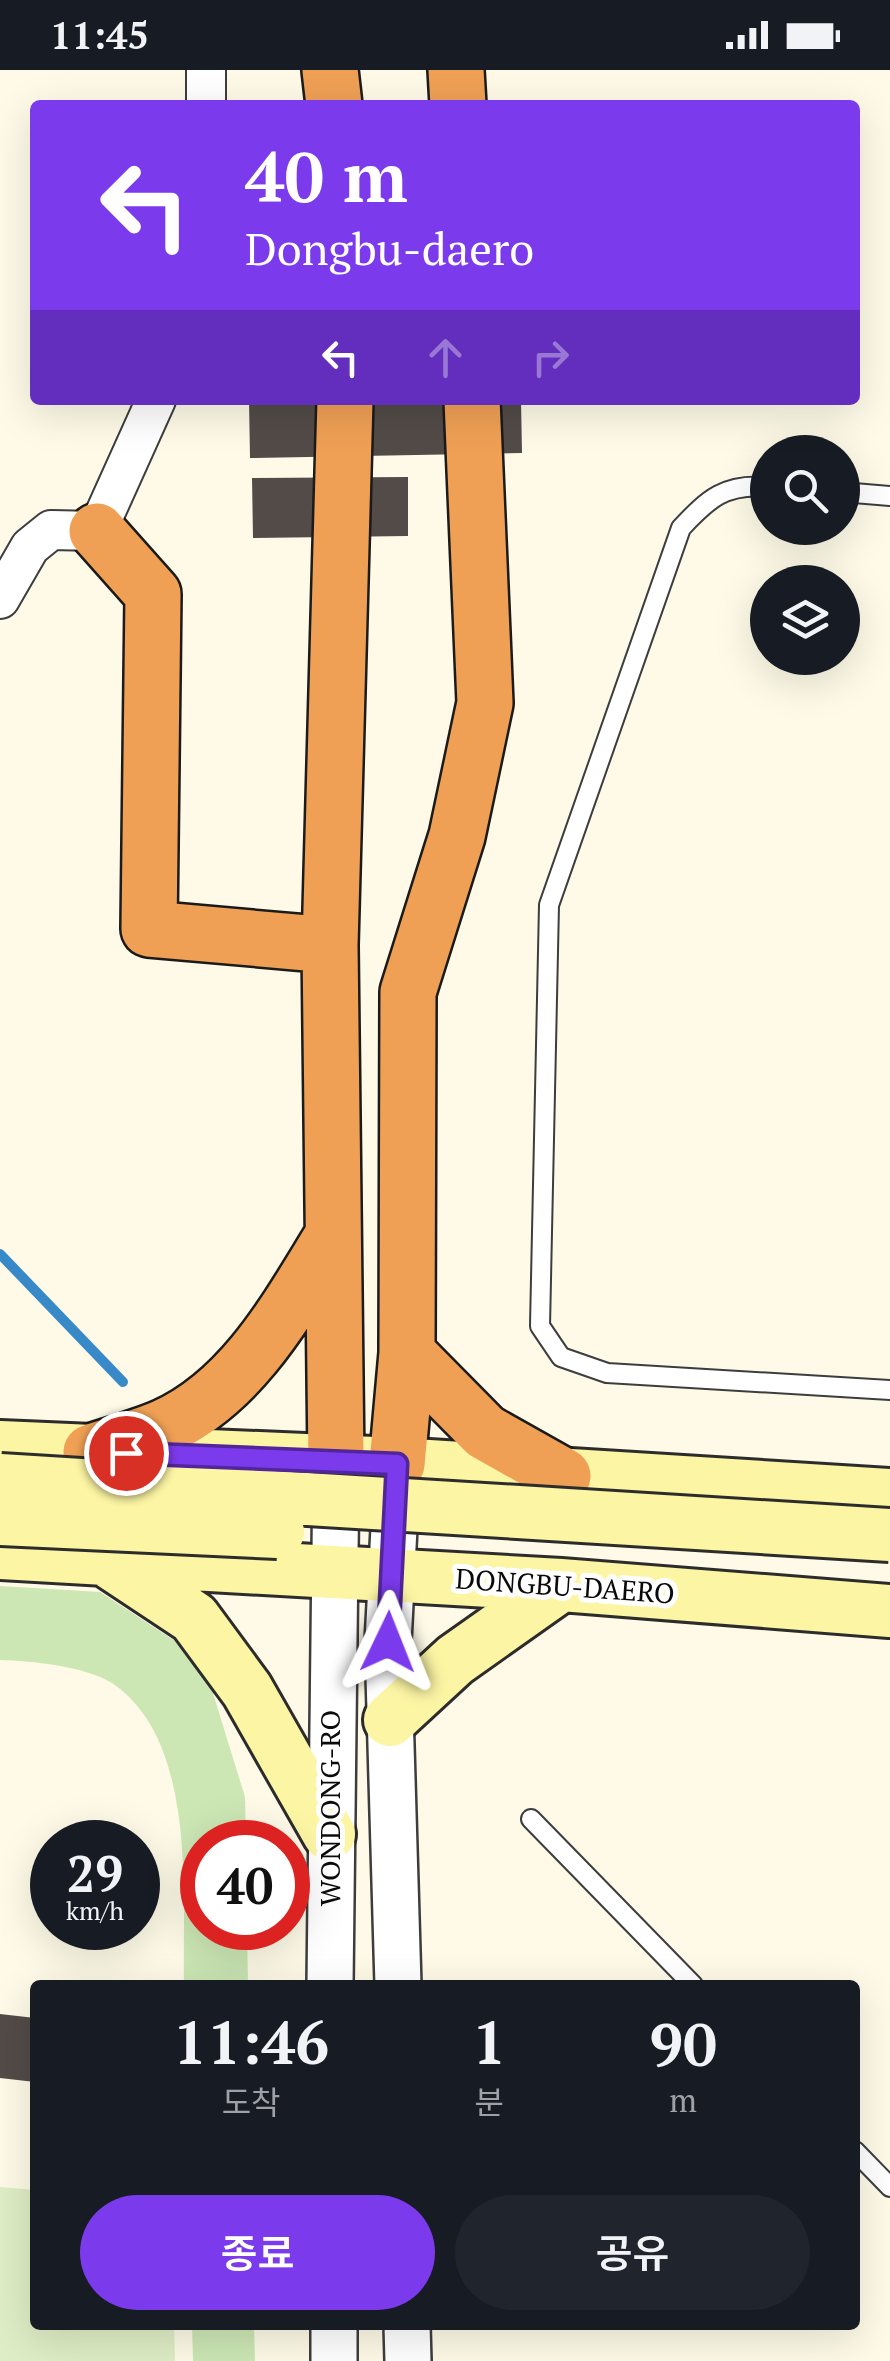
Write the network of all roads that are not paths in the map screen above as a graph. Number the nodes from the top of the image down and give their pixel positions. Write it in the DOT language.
graph roads {
  1 [pos="206,70"];
  2 [pos="330,70"];
  3 [pos="456,70"];
  4 [pos="206,100"];
  5 [pos="333,100"];
  6 [pos="458,100"];
  7 [pos="154,405"];
  8 [pos="345,405"];
  9 [pos="472,405"];
  10 [pos="750,485"];
  11 [pos="860,494"];
  12 [pos="890,496"];
  13 [pos="97,531"];
  14 [pos="0,600"];
  15 [pos="330,944"];
  16 [pos="330,1240"];
  17 [pos="407,1353"];
  18 [pos="890,1390"];
  19 [pos="0,1447"];
  20 [pos="91,1452"];
  21 [pos="336,1462"];
  22 [pos="397,1464"];
  23 [pos="562,1476"];
  24 [pos="0,1480"];
  25 [pos="890,1496"];
  26 [pos="0,1519"];
  27 [pos="890,1534"];
  28 [pos="0,1552"];
  29 [pos="104,1558"];
  30 [pos="890,1570"];
  31 [pos="333,1571"];
  32 [pos="390,1574"];
  33 [pos="560,1585"];
  34 [pos="890,1611"];
  35 [pos="390,1720"];
  36 [pos="531,1819"];
  37 [pos="329,1834"];
  38 [pos="330,1980"];
  39 [pos="398,1980"];
  40 [pos="688,1980"];
  41 [pos="860,2156"];
  42 [pos="890,2187"];
  43 [pos="334,2330"];
  44 [pos="407,2330"];
  45 [pos="334,2361"];
  46 [pos="408,2361"];
  1 -- 4 [label="street"];
  2 -- 5 [label="highway"];
  3 -- 6 [label="highway"];
  7 -- 13 [label="street"];
  8 -- 15 [label="highway"];
  9 -- 17 [label="highway"];
  10 -- 18 [label="lane"];
  11 -- 12 [label="lane"];
  13 -- 14 [label="street"];
  13 -- 15 [label="highway"];
  15 -- 16 [label="highway"];
  16 -- 20 [label="highway"];
  16 -- 21 [label="highway"];
  17 -- 22 [label="highway"];
  17 -- 23 [label="highway"];
  19 -- 20 [label="main road"];
  20 -- 21 [label="main road"];
  21 -- 22 [label="main road"];
  21 -- 31 [label="street, WONDONG-RO"];
  22 -- 23 [label="main road"];
  22 -- 32 [label="street"];
  23 -- 25 [label="main road"];
  24 -- 27 [label="main road, bridge"];
  26 -- 30 [label="main road, DONGBU-DAERO, bridge"];
  28 -- 29 [label="main road, DONGBU-DAERO"];
  29 -- 31 [label="main road, DONGBU-DAERO"];
  29 -- 37 [label="main road"];
  31 -- 32 [label="main road, DONGBU-DAERO"];
  31 -- 37 [label="street, WONDONG-RO"];
  32 -- 33 [label="main road, DONGBU-DAERO"];
  32 -- 35 [label="street"];
  33 -- 34 [label="main road, DONGBU-DAERO"];
  33 -- 35 [label="main road"];
  35 -- 39 [label="street"];
  36 -- 40 [label="lane"];
  37 -- 38 [label="street, WONDONG-RO"];
  41 -- 42 [label="lane"];
  43 -- 45 [label="street"];
  44 -- 46 [label="street"];
}
